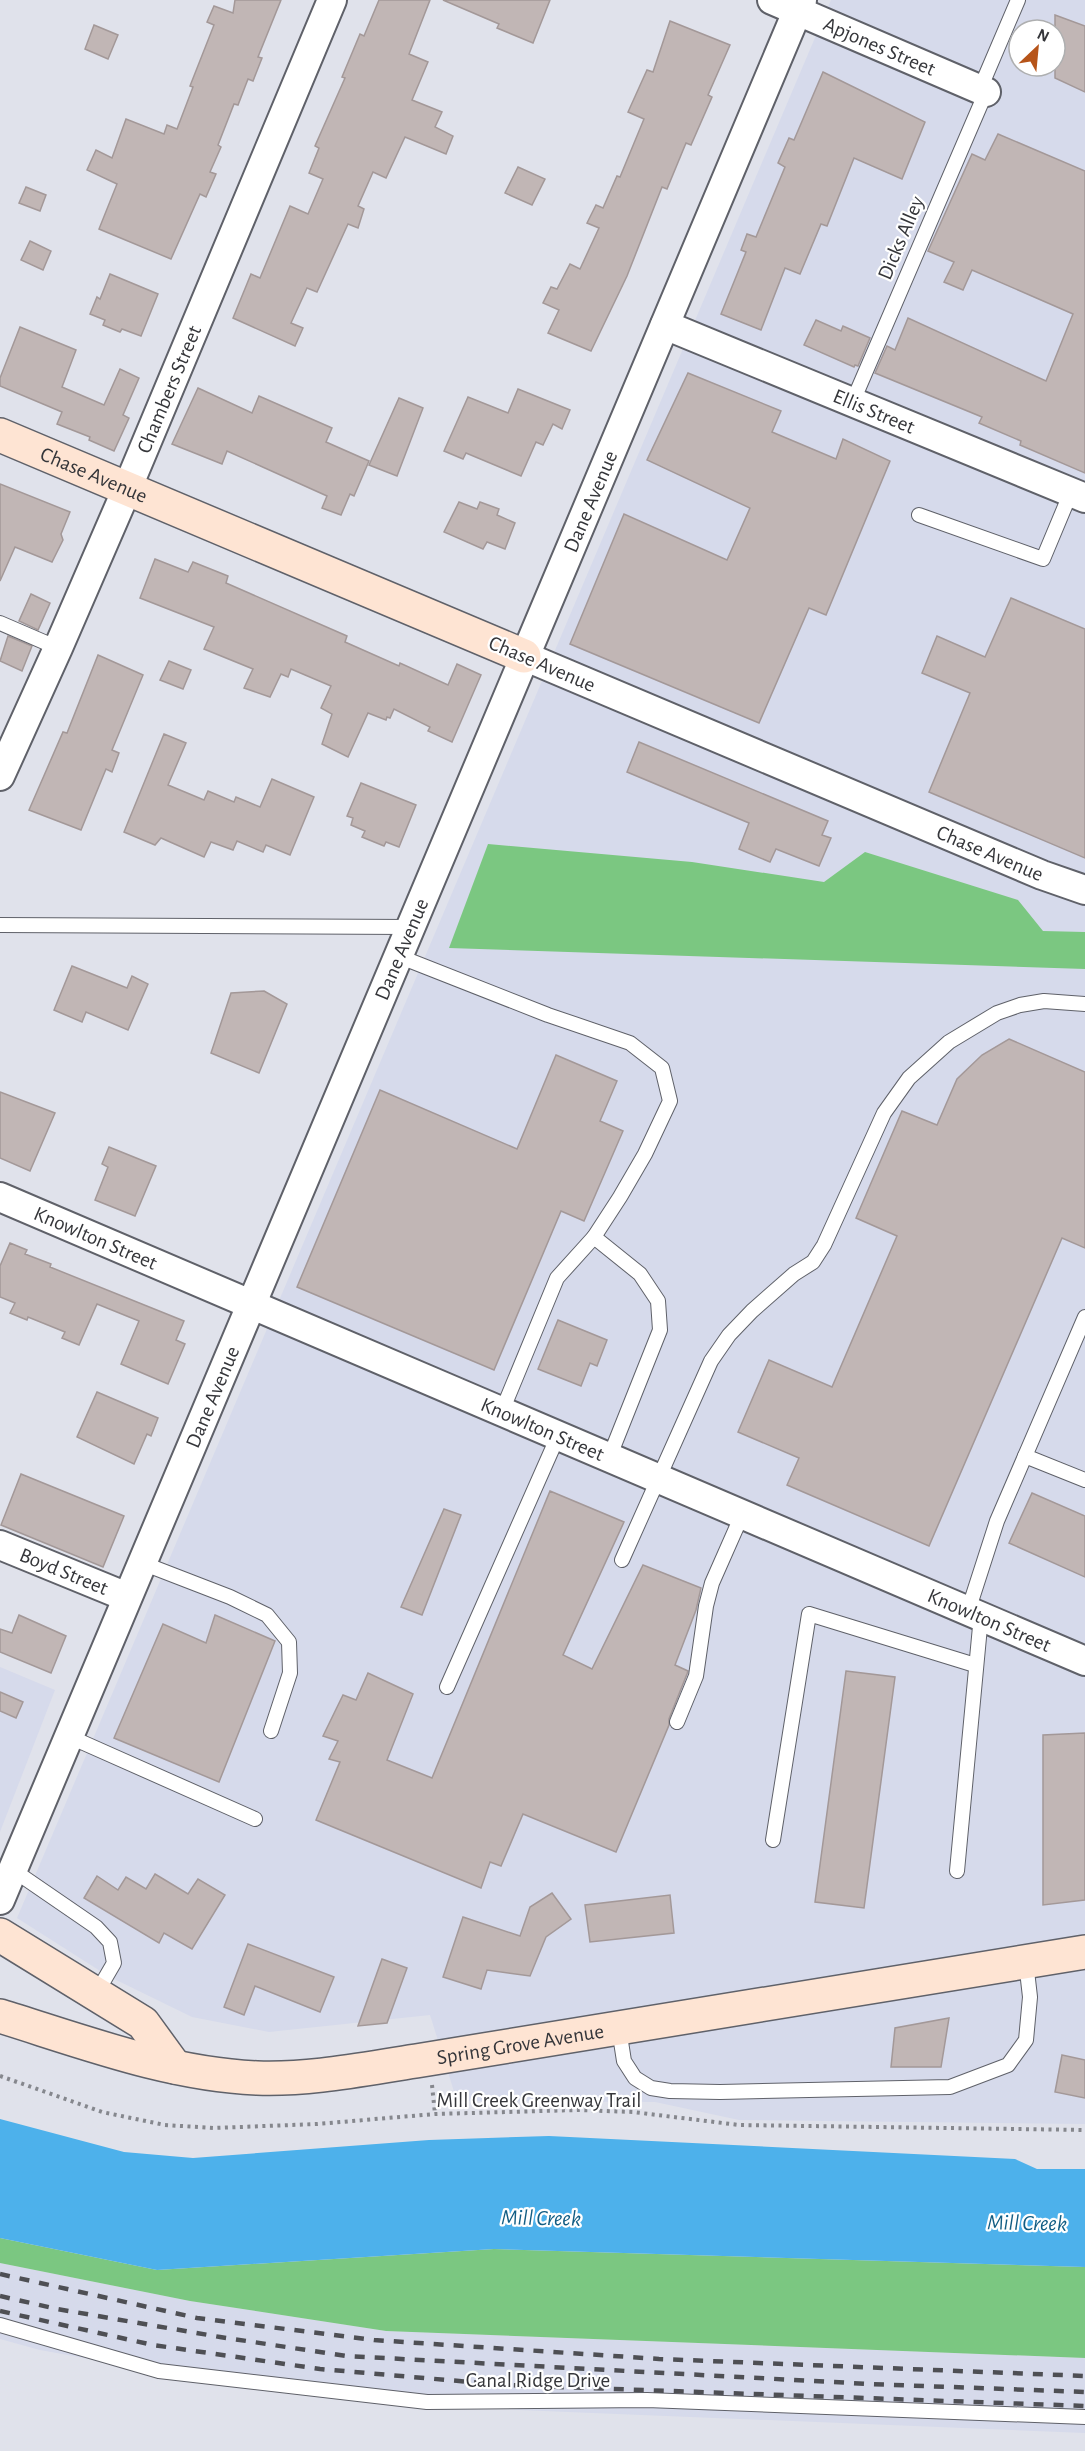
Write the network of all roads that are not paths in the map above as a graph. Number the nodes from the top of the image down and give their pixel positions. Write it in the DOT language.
graph roads {
  1 [pos="332,0"];
  2 [pos="1018,0"];
  3 [pos="791,4"];
  4 [pos="983,91"];
  5 [pos="665,325"];
  6 [pos="853,401"];
  7 [pos="0,435"];
  8 [pos="127,489"];
  9 [pos="1078,495"];
  10 [pos="919,515"];
  11 [pos="0,623"];
  12 [pos="58,648"];
  13 [pos="524,656"];
  14 [pos="1,771"];
  15 [pos="1085,890"];
  16 [pos="0,925"];
  17 [pos="410,927"];
  18 [pos="398,956"];
  19 [pos="1085,1004"];
  20 [pos="0,1197"];
  21 [pos="594,1237"];
  22 [pos="252,1305"];
  23 [pos="1085,1317"];
  24 [pos="502,1411"];
  25 [pos="558,1436"];
  26 [pos="1025,1456"];
  27 [pos="609,1458"];
  28 [pos="658,1479"];
  29 [pos="1085,1480"];
  30 [pos="742,1515"];
  31 [pos="0,1545"];
  32 [pos="622,1560"];
  33 [pos="142,1563"];
  34 [pos="127,1597"];
  35 [pos="974,1614"];
  36 [pos="1085,1661"];
  37 [pos="975,1665"];
  38 [pos="447,1687"];
  39 [pos="677,1722"];
  40 [pos="271,1731"];
  41 [pos="68,1736"];
  42 [pos="255,1818"];
  43 [pos="774,1840"];
  44 [pos="13,1870"];
  45 [pos="957,1871"];
  46 [pos="0,1900"];
  47 [pos="0,1935"];
  48 [pos="1085,1952"];
  49 [pos="1026,1962"];
  50 [pos="96,1994"];
  51 [pos="0,2016"];
  52 [pos="620,2029"];
  53 [pos="174,2067"];
  54 [pos="0,2325"];
  55 [pos="1085,2417"];
  1 -- 8 [label="street, Chambers Street"];
  2 -- 4 [label="lane, Dicks Alley"];
  3 -- 4 [label="street, Apjones Street"];
  3 -- 5 [label="street, Dane Avenue"];
  4 -- 6 [label="lane, Dicks Alley"];
  5 -- 6 [label="street, Ellis Street"];
  5 -- 13 [label="street, Dane Avenue"];
  6 -- 9 [label="street, Ellis Street"];
  7 -- 8 [label="main road, Chase Avenue"];
  8 -- 12 [label="street, Chambers Street"];
  8 -- 13 [label="main road, Chase Avenue"];
  9 -- 10 [label="lane"];
  11 -- 12 [label="lane"];
  12 -- 14 [label="street, Chambers Street"];
  13 -- 15 [label="street, Chase Avenue"];
  13 -- 17 [label="street, Dane Avenue"];
  16 -- 17 [label="lane"];
  17 -- 18 [label="street, Dane Avenue"];
  18 -- 21 [label="lane"];
  18 -- 22 [label="street, Dane Avenue"];
  19 -- 28 [label="lane"];
  20 -- 22 [label="street, Knowlton Street"];
  21 -- 24 [label="lane"];
  21 -- 27 [label="lane"];
  22 -- 24 [label="street, Knowlton Street"];
  22 -- 33 [label="street, Dane Avenue"];
  23 -- 26 [label="lane"];
  24 -- 25 [label="street, Knowlton Street"];
  25 -- 27 [label="street, Knowlton Street"];
  25 -- 38 [label="lane"];
  26 -- 29 [label="lane"];
  26 -- 35 [label="lane"];
  27 -- 28 [label="street, Knowlton Street"];
  28 -- 30 [label="street, Knowlton Street"];
  28 -- 32 [label="lane"];
  30 -- 35 [label="street, Knowlton Street"];
  30 -- 39 [label="lane"];
  31 -- 34 [label="street, Boyd Street"];
  33 -- 34 [label="street, Dane Avenue"];
  33 -- 40 [label="lane"];
  34 -- 41 [label="street, Dane Avenue"];
  35 -- 36 [label="street, Knowlton Street"];
  35 -- 37 [label="lane"];
  37 -- 43 [label="lane"];
  37 -- 45 [label="lane"];
  41 -- 42 [label="lane"];
  41 -- 44 [label="street, Dane Avenue"];
  44 -- 46 [label="street, Dane Avenue"];
  44 -- 50 [label="lane"];
  47 -- 50 [label="main road"];
  48 -- 49 [label="main road, Spring Grove Avenue"];
  49 -- 52 [label="main road, Spring Grove Avenue"];
  49 -- 52 [label="lane"];
  50 -- 53 [label="main road"];
  51 -- 53 [label="main road, Spring Grove Avenue"];
  52 -- 53 [label="main road, Spring Grove Avenue"];
  54 -- 55 [label="lane, Canal Ridge Drive"];
}
